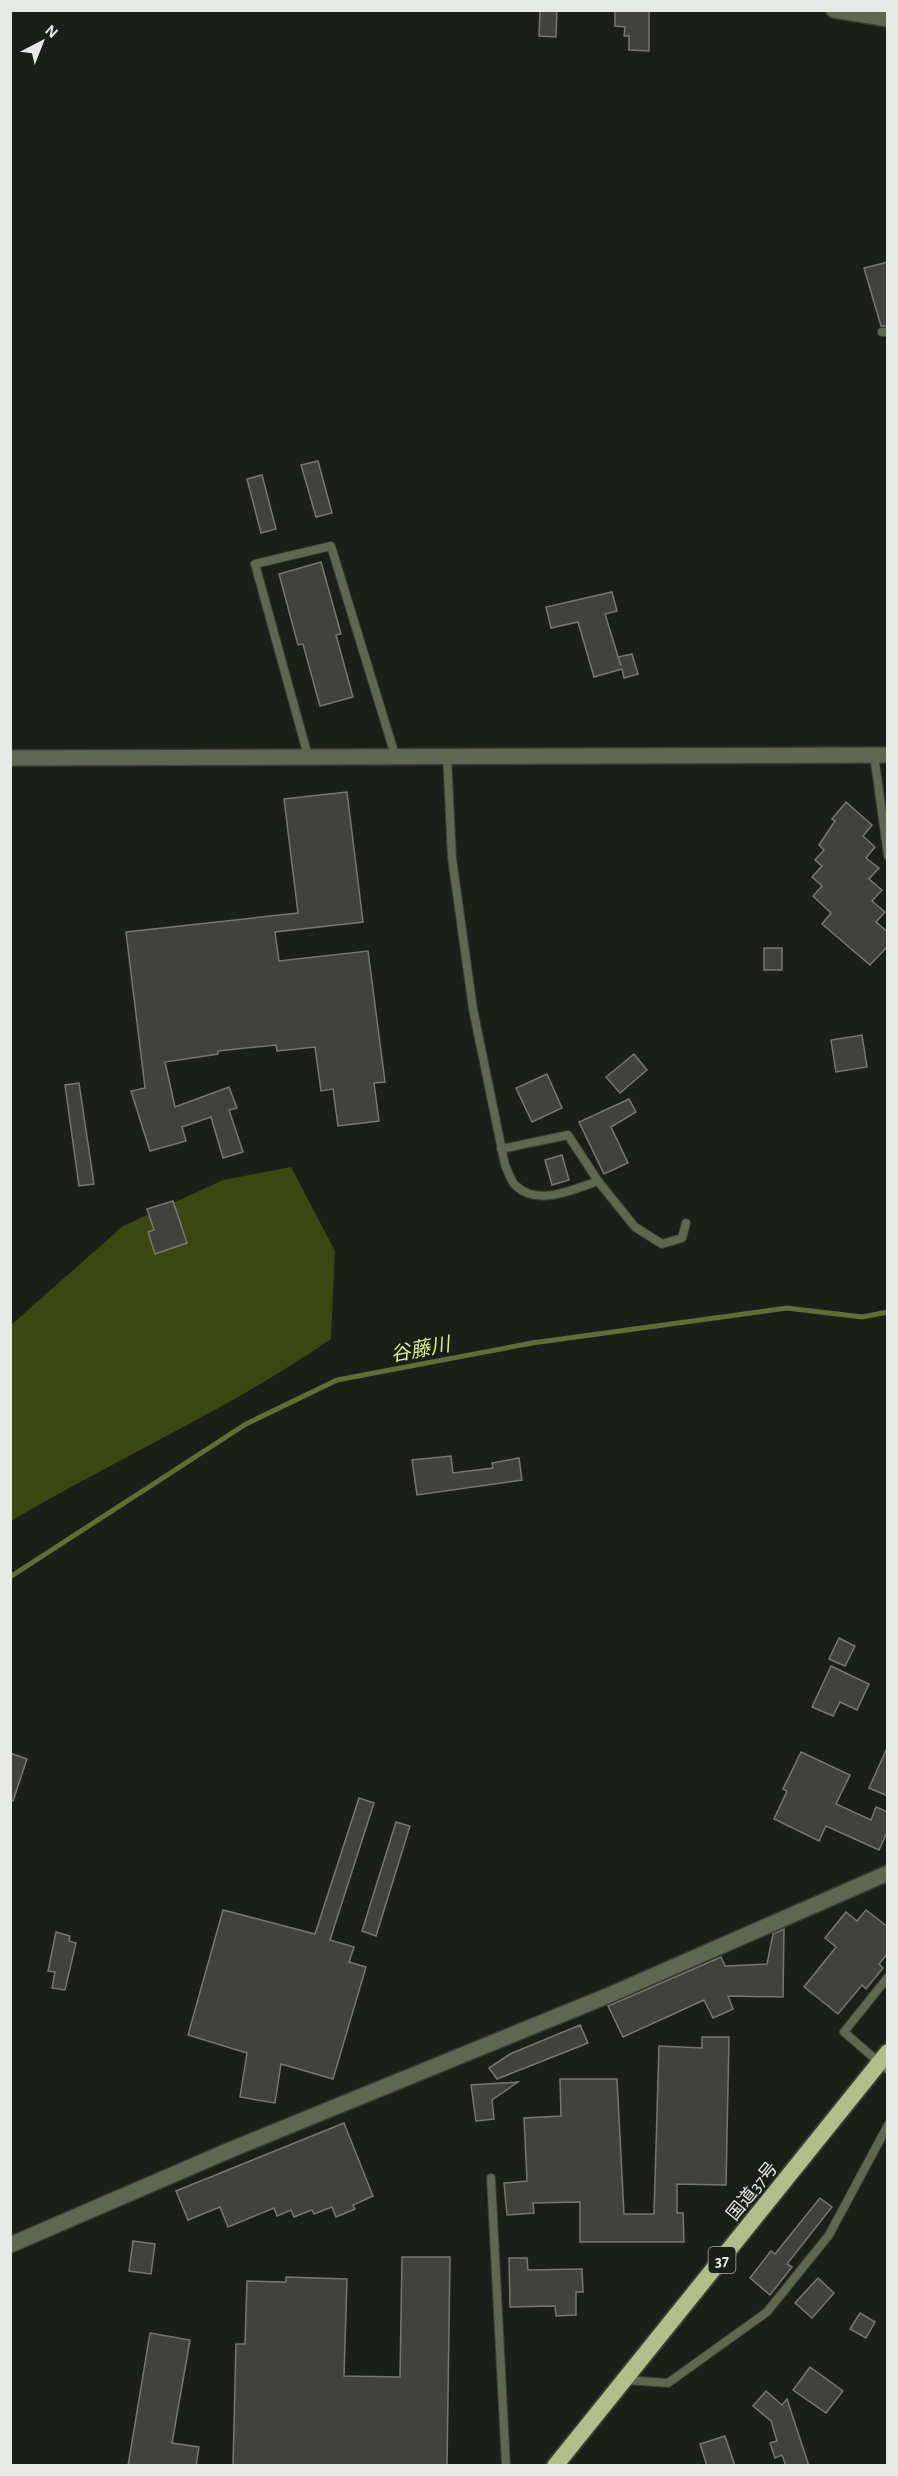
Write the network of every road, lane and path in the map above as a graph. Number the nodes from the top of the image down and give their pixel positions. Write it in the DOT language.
graph roads {
  1 [pos="834,10"];
  2 [pos="888,19"];
  3 [pos="447,755"];
  4 [pos="881,755"];
  5 [pos="308,756"];
  6 [pos="395,756"];
  7 [pos="10,758"];
  8 [pos="888,856"];
  9 [pos="501,1149"];
  10 [pos="598,1181"];
  11 [pos="686,1223"];
  12 [pos="888,1873"];
  13 [pos="888,1977"];
  14 [pos="885,2062"];
  15 [pos="888,2125"];
  16 [pos="491,2178"];
  17 [pos="10,2244"];
  18 [pos="624,2380"];
  19 [pos="505,2465"];
  20 [pos="555,2466"];
  1 -- 2 [label="street"];
  3 -- 4 [label="street"];
  3 -- 6 [label="street"];
  3 -- 9 [label="lane"];
  4 -- 8 [label="lane"];
  5 -- 6 [label="street"];
  5 -- 6 [label="lane"];
  5 -- 7 [label="street"];
  9 -- 10 [label="lane"];
  9 -- 10 [label="lane"];
  10 -- 11 [label="lane"];
  12 -- 17 [label="street"];
  13 -- 14 [label="lane"];
  14 -- 18 [label="highway, 国道37号 / 37"];
  15 -- 18 [label="lane"];
  16 -- 19 [label="lane"];
  18 -- 20 [label="highway, 国道37号 / 37"];
}
